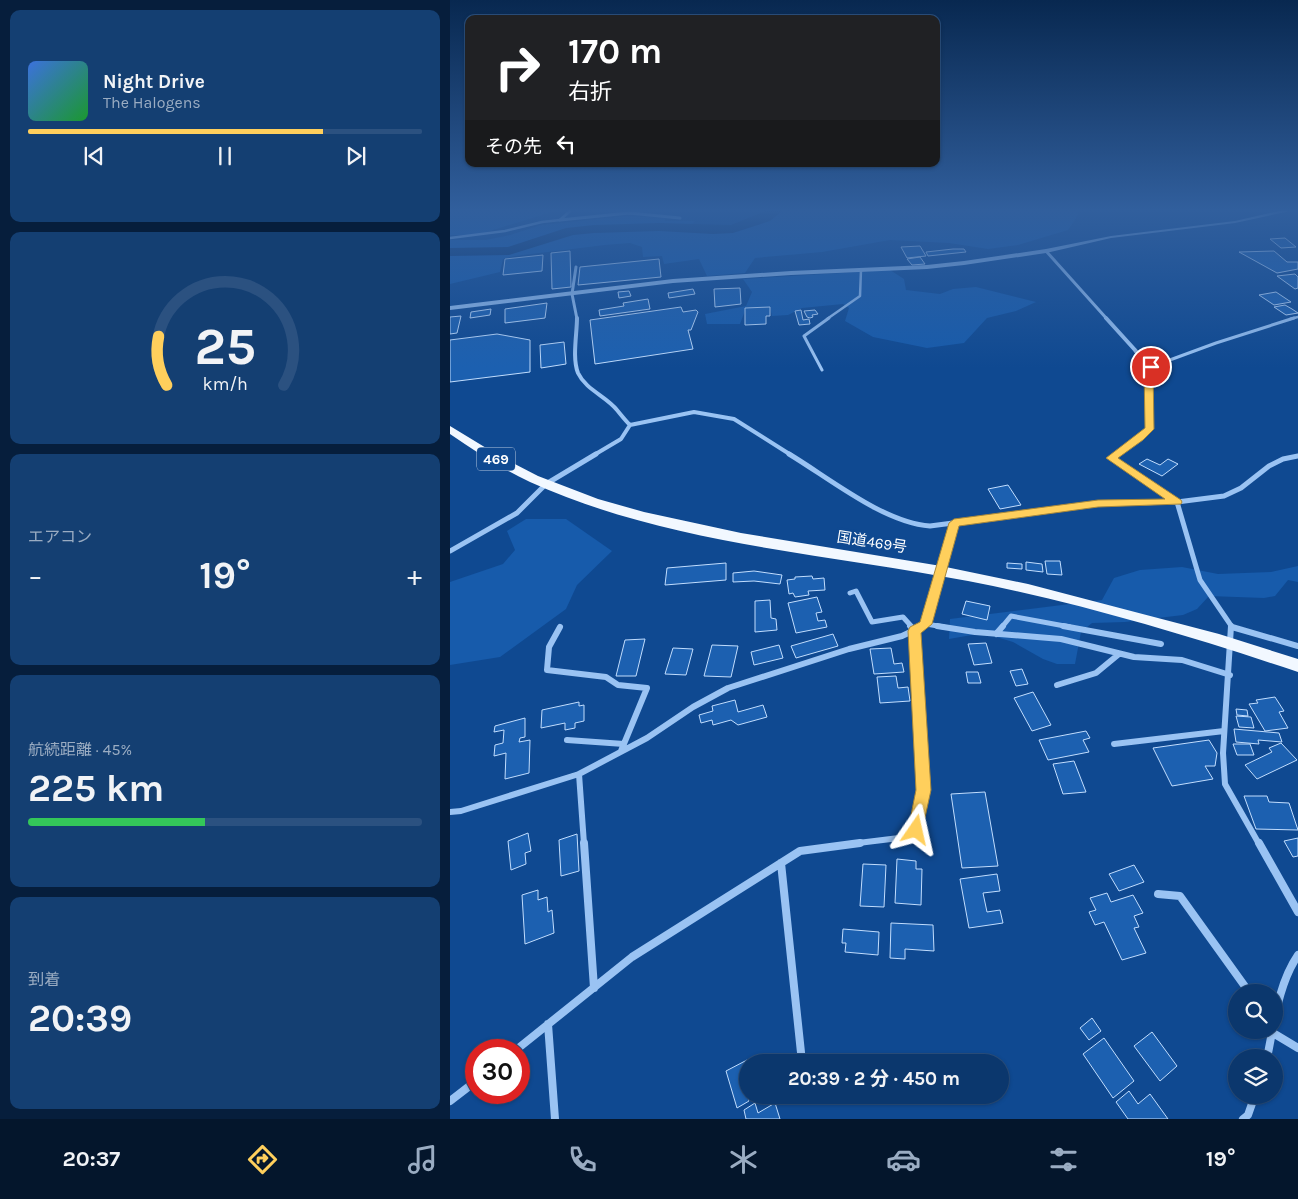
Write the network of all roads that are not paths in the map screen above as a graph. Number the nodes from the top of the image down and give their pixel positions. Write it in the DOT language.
graph roads {
  1 [pos="961,263"];
  2 [pos="1057,263"];
  3 [pos="576,267"];
  4 [pos="861,270"];
  5 [pos="572,294"];
  6 [pos="450,308"];
  7 [pos="1298,317"];
  8 [pos="1148,368"];
  9 [pos="822,370"];
  10 [pos="630,425"];
  11 [pos="450,429"];
  12 [pos="1298,456"];
  13 [pos="546,484"];
  14 [pos="1177,502"];
  15 [pos="954,523"];
  16 [pos="450,551"];
  17 [pos="941,571"];
  18 [pos="850,593"];
  19 [pos="926,624"];
  20 [pos="560,627"];
  21 [pos="1232,627"];
  22 [pos="915,631"];
  23 [pos="996,634"];
  24 [pos="1161,644"];
  25 [pos="1231,644"];
  26 [pos="1298,646"];
  27 [pos="1119,654"];
  28 [pos="1298,666"];
  29 [pos="1230,675"];
  30 [pos="1057,685"];
  31 [pos="1224,731"];
  32 [pos="567,740"];
  33 [pos="1114,744"];
  34 [pos="623,748"];
  35 [pos="579,774"];
  36 [pos="450,812"];
  37 [pos="781,863"];
  38 [pos="1158,894"];
  39 [pos="1298,912"];
  40 [pos="1298,955"];
  41 [pos="1243,984"];
  42 [pos="594,988"];
  43 [pos="1283,988"];
  44 [pos="548,1024"];
  45 [pos="530,1039"];
  46 [pos="1283,1039"];
  47 [pos="1298,1048"];
  48 [pos="801,1054"];
  49 [pos="465,1089"];
  50 [pos="450,1101"];
  51 [pos="1252,1104"];
  52 [pos="555,1119"];
  53 [pos="1243,1119"];
  1 -- 4 [label="street"];
  2 -- 8 [label="street"];
  3 -- 5 [label="street"];
  4 -- 5 [label="street"];
  4 -- 9 [label="lane"];
  5 -- 6 [label="street"];
  5 -- 10 [label="street"];
  7 -- 8 [label="lane"];
  8 -- 14 [label="street"];
  10 -- 13 [label="street"];
  10 -- 15 [label="street"];
  11 -- 13 [label="highway, 国道469号 / 469"];
  12 -- 14 [label="street"];
  13 -- 16 [label="street"];
  13 -- 17 [label="highway, 国道469号 / 469"];
  14 -- 15 [label="street"];
  14 -- 21 [label="street"];
  15 -- 17 [label="street"];
  17 -- 19 [label="street"];
  17 -- 25 [label="highway, 国道469号 / 469"];
  18 -- 22 [label="street"];
  19 -- 22 [label="street"];
  19 -- 23 [label="street"];
  20 -- 34 [label="street"];
  21 -- 25 [label="street"];
  21 -- 26 [label="street"];
  22 -- 34 [label="street"];
  22 -- 37 [label="street"];
  23 -- 24 [label="street"];
  23 -- 27 [label="street"];
  25 -- 28 [label="highway, 国道469号 / 469"];
  25 -- 29 [label="street"];
  27 -- 29 [label="street"];
  27 -- 30 [label="street"];
  29 -- 31 [label="street"];
  31 -- 33 [label="street"];
  31 -- 39 [label="street"];
  32 -- 34 [label="street"];
  34 -- 35 [label="street"];
  35 -- 36 [label="street"];
  35 -- 42 [label="street"];
  37 -- 42 [label="street"];
  37 -- 48 [label="street"];
  38 -- 41 [label="street"];
  40 -- 43 [label="street"];
  42 -- 44 [label="street"];
  44 -- 45 [label="street"];
  44 -- 52 [label="street"];
  46 -- 47 [label="street"];
  49 -- 50 [label="street"];
  51 -- 53 [label="street"];
}
